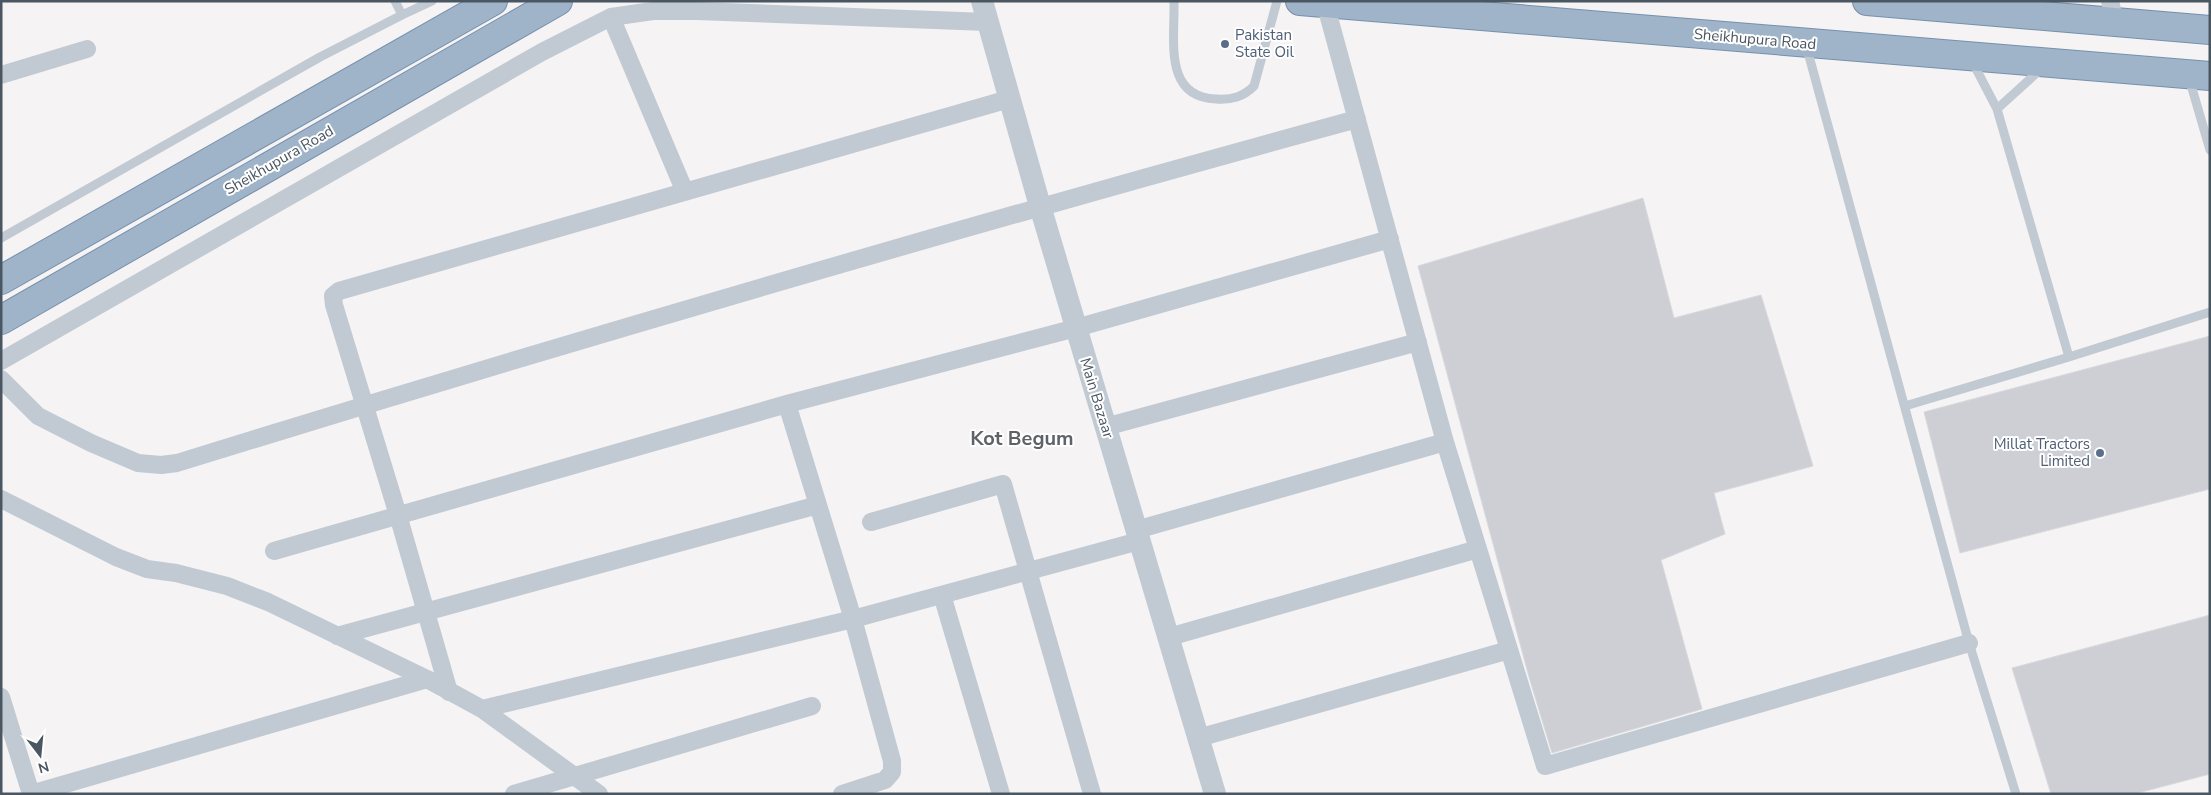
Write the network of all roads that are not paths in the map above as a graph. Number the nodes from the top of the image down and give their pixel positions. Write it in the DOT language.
graph roads {
  1 [pos="395,1"];
  2 [pos="432,1"];
  3 [pos="493,1"];
  4 [pos="558,1"];
  5 [pos="1174,1"];
  6 [pos="1277,1"];
  7 [pos="1867,1"];
  8 [pos="1313,2"];
  9 [pos="985,12"];
  10 [pos="2112,12"];
  11 [pos="402,15"];
  12 [pos="611,17"];
  13 [pos="2210,30"];
  14 [pos="1805,43"];
  15 [pos="87,49"];
  16 [pos="1970,56"];
  17 [pos="2048,63"];
  18 [pos="1,75"];
  19 [pos="2199,76"];
  20 [pos="1009,99"];
  21 [pos="1997,109"];
  22 [pos="1357,119"];
  23 [pos="2210,150"];
  24 [pos="685,192"];
  25 [pos="1040,206"];
  26 [pos="1,238"];
  27 [pos="1390,238"];
  28 [pos="1,280"];
  29 [pos="2210,312"];
  30 [pos="1,320"];
  31 [pos="1076,328"];
  32 [pos="1418,342"];
  33 [pos="2069,357"];
  34 [pos="1,361"];
  35 [pos="1,379"];
  36 [pos="787,404"];
  37 [pos="365,405"];
  38 [pos="1905,406"];
  39 [pos="1105,427"];
  40 [pos="1445,442"];
  41 [pos="1,499"];
  42 [pos="818,505"];
  43 [pos="398,515"];
  44 [pos="871,522"];
  45 [pos="1138,535"];
  46 [pos="1478,549"];
  47 [pos="274,551"];
  48 [pos="1028,571"];
  49 [pos="942,595"];
  50 [pos="425,612"];
  51 [pos="853,620"];
  52 [pos="337,636"];
  53 [pos="1168,637"];
  54 [pos="1969,643"];
  55 [pos="1509,650"];
  56 [pos="427,678"];
  57 [pos="449,692"];
  58 [pos="1,697"];
  59 [pos="812,706"];
  60 [pos="482,709"];
  61 [pos="1198,738"];
  62 [pos="573,777"];
  63 [pos="31,794"];
  64 [pos="514,794"];
  65 [pos="599,794"];
  66 [pos="842,794"];
  67 [pos="1001,794"];
  68 [pos="1092,794"];
  69 [pos="1215,794"];
  70 [pos="2016,794"];
  1 -- 11 [label="lane"];
  2 -- 11 [label="lane"];
  3 -- 28 [label="highway"];
  4 -- 30 [label="highway, Sheikhupura Road"];
  5 -- 6 [label="lane"];
  7 -- 10 [label="highway"];
  8 -- 14 [label="highway, Sheikhupura Road"];
  8 -- 22 [label="street"];
  9 -- 12 [label="street"];
  9 -- 20 [label="street, Main Bazaar"];
  10 -- 13 [label="highway"];
  11 -- 26 [label="lane"];
  12 -- 24 [label="street"];
  12 -- 34 [label="street"];
  14 -- 16 [label="highway, Sheikhupura Road"];
  14 -- 38 [label="lane"];
  15 -- 18 [label="street"];
  16 -- 17 [label="highway, Sheikhupura Road"];
  16 -- 21 [label="lane"];
  17 -- 19 [label="highway, Sheikhupura Road"];
  17 -- 21 [label="lane"];
  19 -- 23 [label="lane"];
  20 -- 24 [label="street"];
  20 -- 25 [label="street, Main Bazaar"];
  21 -- 33 [label="lane"];
  22 -- 25 [label="street"];
  22 -- 27 [label="street"];
  24 -- 37 [label="street"];
  25 -- 31 [label="street, Main Bazaar"];
  25 -- 37 [label="street"];
  27 -- 31 [label="street"];
  27 -- 32 [label="street"];
  29 -- 33 [label="lane"];
  31 -- 36 [label="street"];
  31 -- 39 [label="street, Main Bazaar"];
  32 -- 39 [label="street"];
  32 -- 40 [label="street"];
  33 -- 38 [label="lane"];
  35 -- 37 [label="street"];
  36 -- 42 [label="street"];
  36 -- 43 [label="street"];
  37 -- 43 [label="street"];
  38 -- 54 [label="lane"];
  39 -- 45 [label="street, Main Bazaar"];
  40 -- 45 [label="street"];
  40 -- 46 [label="street"];
  41 -- 52 [label="street"];
  42 -- 50 [label="street"];
  42 -- 51 [label="street"];
  43 -- 47 [label="street"];
  43 -- 50 [label="street"];
  44 -- 48 [label="street"];
  45 -- 48 [label="street"];
  45 -- 53 [label="street, Main Bazaar"];
  46 -- 53 [label="street"];
  46 -- 55 [label="street"];
  48 -- 49 [label="street"];
  48 -- 68 [label="street"];
  49 -- 51 [label="street"];
  49 -- 67 [label="street"];
  50 -- 52 [label="street"];
  50 -- 57 [label="street"];
  51 -- 60 [label="street"];
  51 -- 66 [label="street"];
  52 -- 56 [label="street"];
  53 -- 61 [label="street, Main Bazaar"];
  54 -- 55 [label="street"];
  54 -- 70 [label="lane"];
  55 -- 61 [label="street"];
  56 -- 57 [label="street"];
  56 -- 63 [label="street"];
  57 -- 60 [label="street"];
  58 -- 63 [label="street"];
  59 -- 62 [label="street"];
  60 -- 62 [label="street"];
  61 -- 69 [label="street, Main Bazaar"];
  62 -- 64 [label="street"];
  62 -- 65 [label="street"];
}
